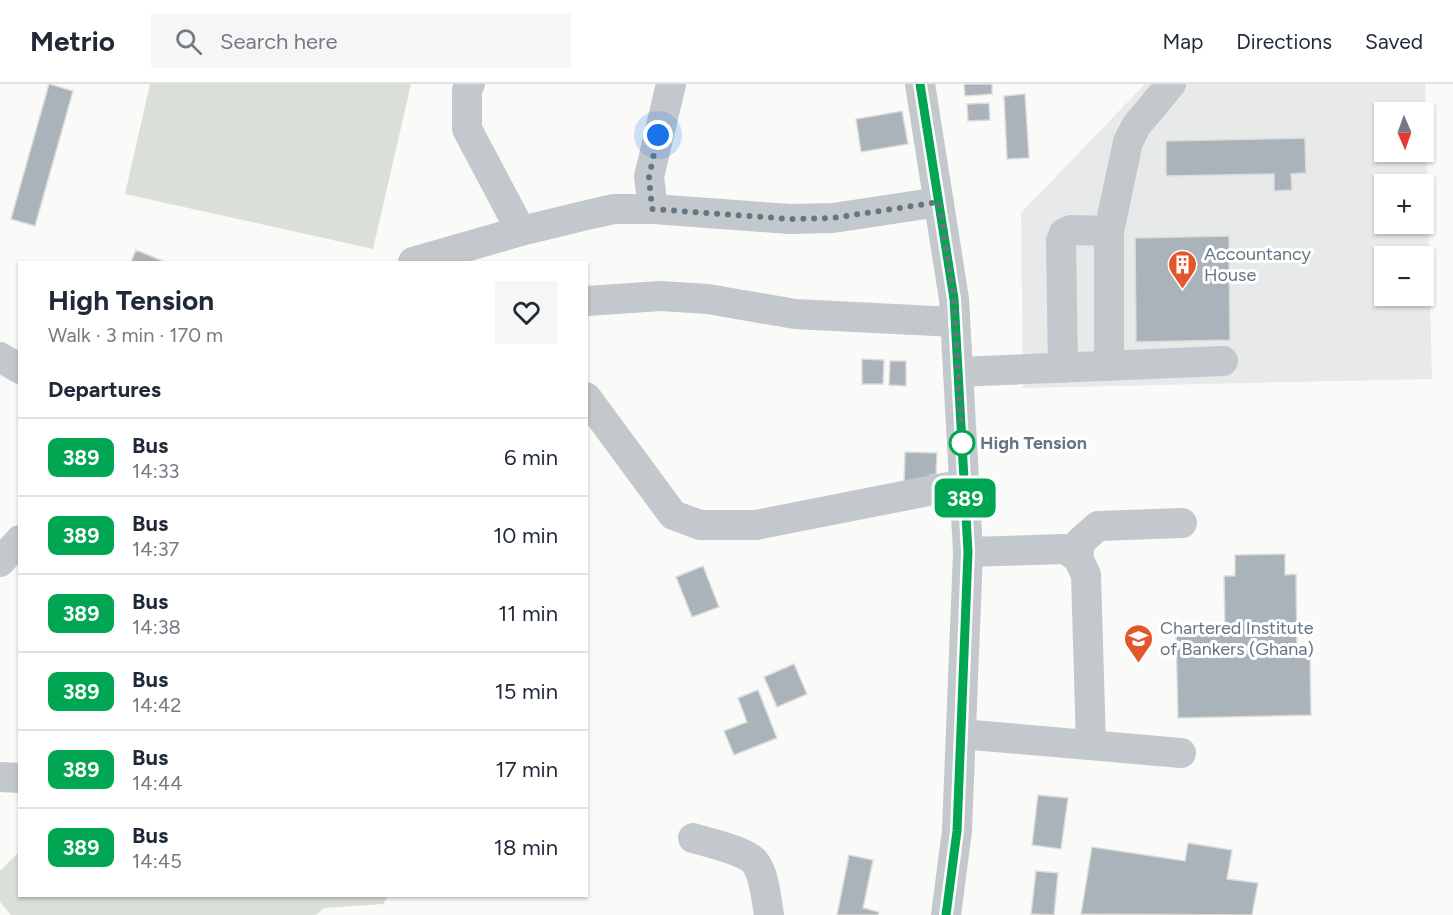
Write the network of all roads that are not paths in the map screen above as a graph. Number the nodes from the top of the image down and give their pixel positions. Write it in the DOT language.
graph roads {
  1 [pos="470,84"];
  2 [pos="670,84"];
  3 [pos="920,84"];
  4 [pos="1171,84"];
  5 [pos="939,202"];
  6 [pos="652,209"];
  7 [pos="521,231"];
  8 [pos="1109,231"];
  9 [pos="463,256"];
  10 [pos="421,261"];
  11 [pos="588,301"];
  12 [pos="955,322"];
  13 [pos="0,357"];
  14 [pos="1223,361"];
  15 [pos="1109,366"];
  16 [pos="18,368"];
  17 [pos="1063,368"];
  18 [pos="958,372"];
  19 [pos="588,400"];
  20 [pos="964,484"];
  21 [pos="1182,523"];
  22 [pos="18,542"];
  23 [pos="968,552"];
  24 [pos="1072,554"];
  25 [pos="0,562"];
  26 [pos="961,734"];
  27 [pos="1091,745"];
  28 [pos="1181,753"];
  29 [pos="0,777"];
  30 [pos="18,778"];
  31 [pos="693,838"];
  32 [pos="769,915"];
  33 [pos="946,915"];
  1 -- 7 [label="street"];
  2 -- 6 [label="street"];
  3 -- 5 [label="street"];
  4 -- 8 [label="street"];
  5 -- 6 [label="street"];
  5 -- 12 [label="street"];
  6 -- 7 [label="street"];
  7 -- 9 [label="street"];
  8 -- 15 [label="street"];
  8 -- 17 [label="street"];
  9 -- 10 [label="street"];
  11 -- 12 [label="street"];
  12 -- 18 [label="street"];
  13 -- 16 [label="street"];
  14 -- 15 [label="street"];
  15 -- 17 [label="street"];
  17 -- 18 [label="street"];
  18 -- 20 [label="street"];
  19 -- 20 [label="street"];
  20 -- 23 [label="street"];
  21 -- 24 [label="street"];
  22 -- 25 [label="street"];
  23 -- 24 [label="street"];
  23 -- 26 [label="street"];
  24 -- 27 [label="street"];
  26 -- 27 [label="street"];
  26 -- 33 [label="street"];
  27 -- 28 [label="street"];
  29 -- 30 [label="street"];
  31 -- 32 [label="street"];
}
